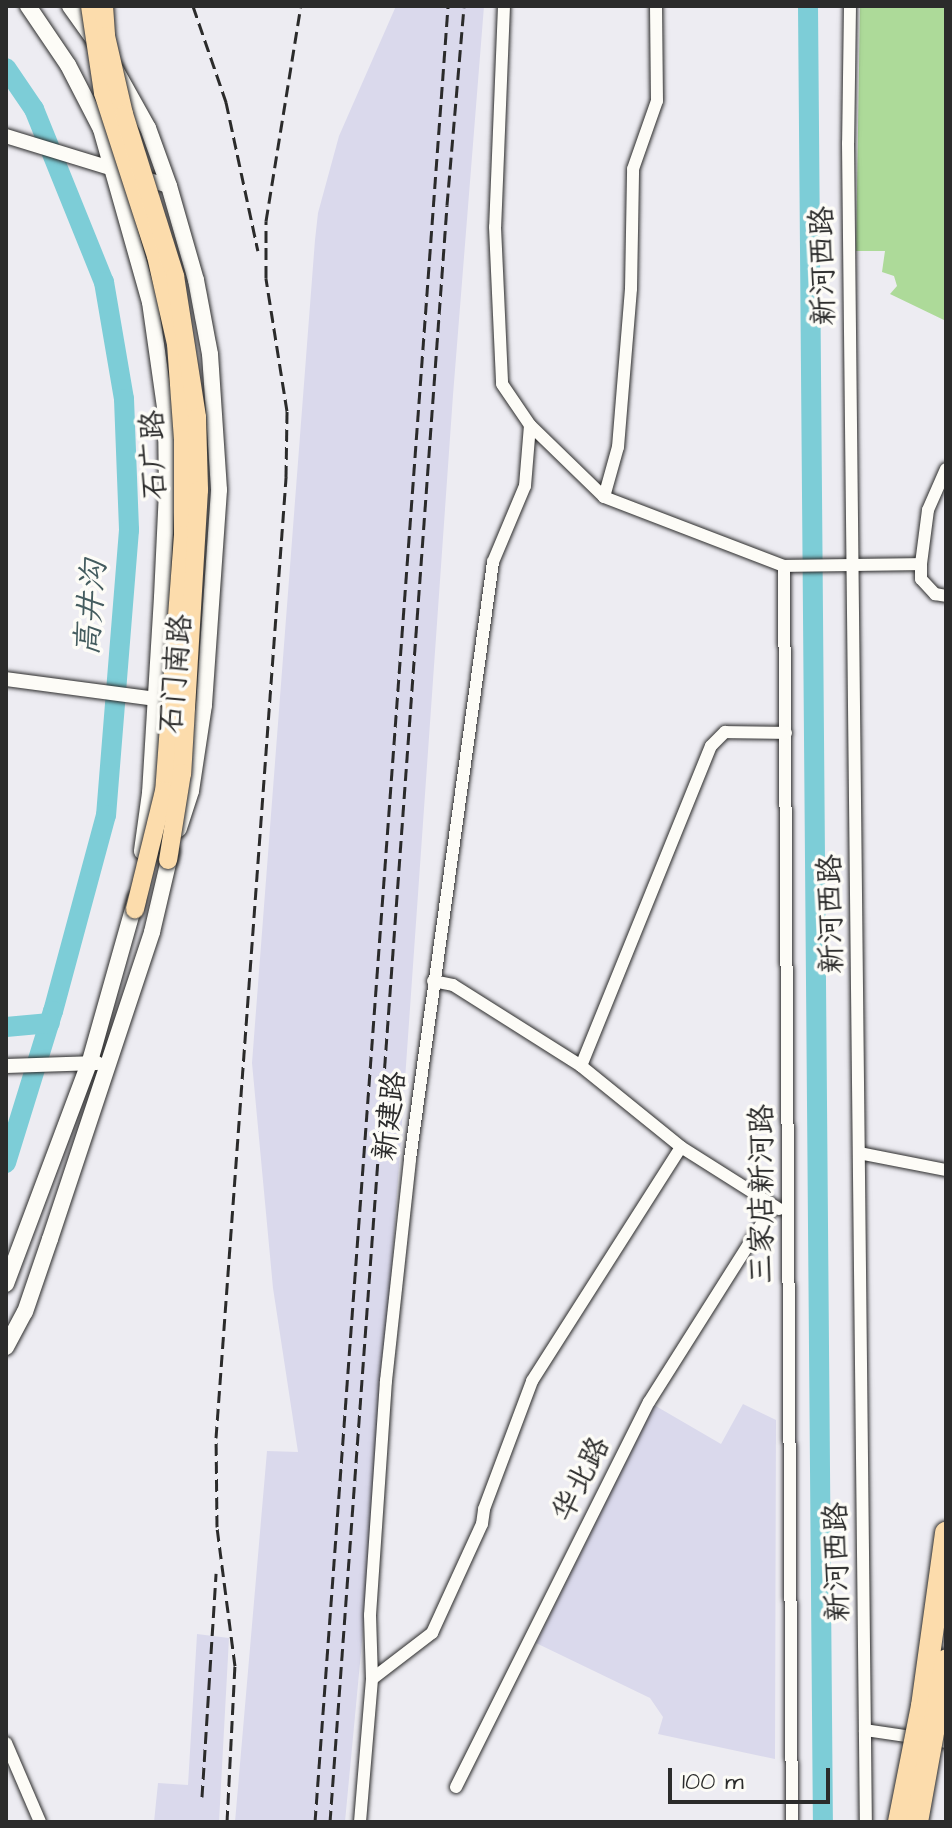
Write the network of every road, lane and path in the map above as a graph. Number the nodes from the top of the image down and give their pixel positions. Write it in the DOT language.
graph roads {
  1 [pos="28,6"];
  2 [pos="70,6"];
  3 [pos="90,6"];
  4 [pos="104,6"];
  5 [pos="504,6"];
  6 [pos="656,6"];
  7 [pos="850,6"];
  8 [pos="10,137"];
  9 [pos="113,168"];
  10 [pos="169,186"];
  11 [pos="530,425"];
  12 [pos="946,469"];
  13 [pos="604,497"];
  14 [pos="921,564"];
  15 [pos="853,565"];
  16 [pos="784,566"];
  17 [pos="946,596"];
  18 [pos="6,679"];
  19 [pos="155,699"];
  20 [pos="786,733"];
  21 [pos="168,860"];
  22 [pos="135,909"];
  23 [pos="433,981"];
  24 [pos="90,1061"];
  25 [pos="8,1066"];
  26 [pos="107,1066"];
  27 [pos="581,1066"];
  28 [pos="681,1147"];
  29 [pos="859,1153"];
  30 [pos="946,1170"];
  31 [pos="773,1206"];
  32 [pos="788,1213"];
  33 [pos="6,1284"];
  34 [pos="6,1347"];
  35 [pos="946,1533"];
  36 [pos="946,1661"];
  37 [pos="372,1679"];
  38 [pos="865,1730"];
  39 [pos="946,1742"];
  40 [pos="6,1743"];
  41 [pos="456,1787"];
  42 [pos="40,1822"];
  43 [pos="360,1822"];
  44 [pos="792,1822"];
  45 [pos="866,1822"];
  46 [pos="899,1822"];
  47 [pos="917,1822"];
  1 -- 9 [label="main road, 石门南路"];
  2 -- 10 [label="main road, 石门南路"];
  3 -- 22 [label="main road, 石广路, bridge"];
  4 -- 21 [label="main road, 石广路, bridge"];
  5 -- 11 [label="street"];
  6 -- 13 [label="street"];
  7 -- 15 [label="street, 新河西路"];
  8 -- 9 [label="street"];
  9 -- 10 [label="street"];
  9 -- 19 [label="main road, 石门南路"];
  10 -- 21 [label="main road, 石门南路"];
  11 -- 13 [label="street"];
  11 -- 23 [label="street, 新建路"];
  12 -- 14 [label="street"];
  13 -- 16 [label="street"];
  14 -- 15 [label="street"];
  14 -- 17 [label="street"];
  15 -- 16 [label="street"];
  15 -- 29 [label="street, 新河西路"];
  16 -- 20 [label="street, 三家店新河路"];
  18 -- 19 [label="street"];
  19 -- 22 [label="main road, 石门南路"];
  20 -- 27 [label="street"];
  20 -- 32 [label="street, 三家店新河路"];
  21 -- 26 [label="main road, 石门南路"];
  22 -- 24 [label="main road, 石门南路"];
  23 -- 27 [label="street"];
  23 -- 37 [label="street, 新建路"];
  24 -- 25 [label="street"];
  24 -- 26 [label="street"];
  24 -- 33 [label="main road, 石门南路"];
  26 -- 34 [label="main road, 石门南路"];
  27 -- 28 [label="street"];
  28 -- 31 [label="street"];
  28 -- 37 [label="street"];
  29 -- 30 [label="street"];
  29 -- 38 [label="street, 新河西路"];
  31 -- 32 [label="street"];
  31 -- 41 [label="street, 华北路"];
  32 -- 44 [label="street, 三家店新河路"];
  35 -- 46 [label="highway, bridge"];
  36 -- 47 [label="highway, bridge"];
  37 -- 43 [label="street, 新建路"];
  38 -- 39 [label="street"];
  38 -- 45 [label="street, 新河西路"];
  40 -- 42 [label="street"];
}
